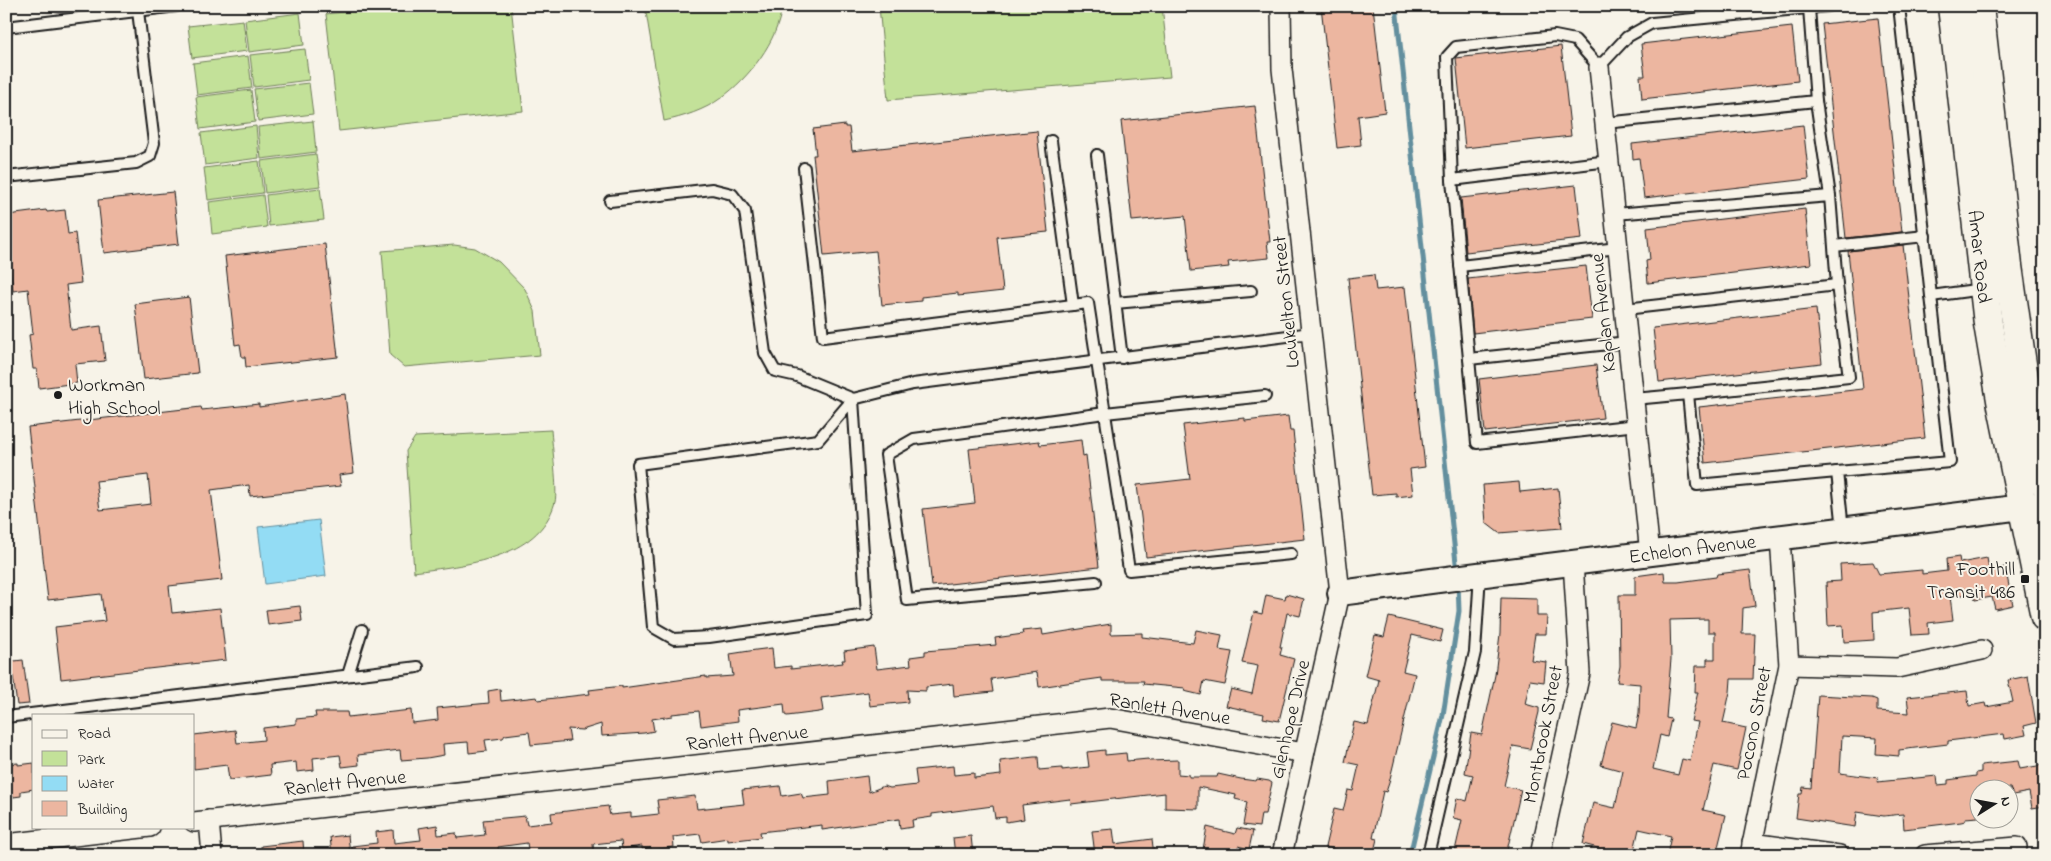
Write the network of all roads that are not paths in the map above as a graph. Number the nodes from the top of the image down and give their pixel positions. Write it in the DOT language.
graph roads {
  1 [pos="177,6"];
  2 [pos="1281,6"];
  3 [pos="1829,6"];
  4 [pos="1899,6"];
  5 [pos="1952,6"];
  6 [pos="1978,6"];
  7 [pos="1809,8"];
  8 [pos="138,11"];
  9 [pos="6,27"];
  10 [pos="1599,67"];
  11 [pos="1816,101"];
  12 [pos="1605,123"];
  13 [pos="1051,140"];
  14 [pos="1097,155"];
  15 [pos="1609,161"];
  16 [pos="804,168"];
  17 [pos="6,177"];
  18 [pos="1452,180"];
  19 [pos="1830,196"];
  20 [pos="610,201"];
  21 [pos="1615,214"];
  22 [pos="1925,236"];
  23 [pos="1834,246"];
  24 [pos="1618,248"];
  25 [pos="1460,266"];
  26 [pos="1837,285"];
  27 [pos="1983,288"];
  28 [pos="1251,291"];
  29 [pos="1932,296"];
  30 [pos="1115,303"];
  31 [pos="1073,305"];
  32 [pos="1625,309"];
  33 [pos="1311,333"];
  34 [pos="1628,342"];
  35 [pos="1122,358"];
  36 [pos="1469,359"];
  37 [pos="1097,361"];
  38 [pos="1688,394"];
  39 [pos="1265,396"];
  40 [pos="853,399"];
  41 [pos="1634,399"];
  42 [pos="1105,413"];
  43 [pos="1637,426"];
  44 [pos="1837,472"];
  45 [pos="2045,484"];
  46 [pos="2034,505"];
  47 [pos="1843,530"];
  48 [pos="1780,539"];
  49 [pos="1291,554"];
  50 [pos="1650,554"];
  51 [pos="1573,562"];
  52 [pos="1464,576"];
  53 [pos="1096,582"];
  54 [pos="1340,593"];
  55 [pos="2045,617"];
  56 [pos="362,630"];
  57 [pos="1982,650"];
  58 [pos="1789,665"];
  59 [pos="418,667"];
  60 [pos="348,675"];
  61 [pos="6,717"];
  62 [pos="1304,753"];
  63 [pos="201,821"];
  64 [pos="142,828"];
  65 [pos="6,844"];
  66 [pos="2017,847"];
  67 [pos="1751,849"];
  68 [pos="212,855"];
  69 [pos="1282,855"];
  70 [pos="1428,855"];
  71 [pos="1540,855"];
  72 [pos="1839,855"];
  73 [pos="1925,855"];
  1 -- 8 [label="lane"];
  2 -- 33 [label="street, Loukelton Street"];
  3 -- 7 [label="lane"];
  4 -- 22 [label="lane"];
  5 -- 27 [label="main road, Amar Road"];
  6 -- 45 [label="main road, Amar Road"];
  7 -- 10 [label="lane"];
  7 -- 11 [label="lane"];
  8 -- 9 [label="lane"];
  8 -- 17 [label="lane"];
  10 -- 12 [label="street, Kaplan Avenue"];
  10 -- 18 [label="lane"];
  11 -- 12 [label="lane"];
  11 -- 19 [label="lane"];
  12 -- 15 [label="street, Kaplan Avenue"];
  13 -- 31 [label="lane"];
  14 -- 30 [label="lane"];
  15 -- 18 [label="lane"];
  15 -- 21 [label="street, Kaplan Avenue"];
  16 -- 31 [label="lane"];
  18 -- 25 [label="lane"];
  19 -- 21 [label="lane"];
  19 -- 23 [label="lane"];
  20 -- 40 [label="lane"];
  21 -- 24 [label="street, Kaplan Avenue"];
  22 -- 23 [label="lane"];
  22 -- 29 [label="lane"];
  23 -- 26 [label="lane"];
  24 -- 25 [label="lane"];
  24 -- 32 [label="street, Kaplan Avenue"];
  25 -- 36 [label="lane"];
  26 -- 32 [label="lane"];
  26 -- 38 [label="lane"];
  27 -- 29 [label="lane"];
  27 -- 46 [label="main road, Amar Road"];
  28 -- 30 [label="lane"];
  29 -- 44 [label="lane"];
  30 -- 35 [label="lane"];
  31 -- 37 [label="lane"];
  32 -- 34 [label="street, Kaplan Avenue"];
  33 -- 35 [label="lane"];
  33 -- 54 [label="street, Loukelton Street"];
  34 -- 36 [label="lane"];
  34 -- 41 [label="street, Kaplan Avenue"];
  35 -- 37 [label="lane"];
  36 -- 43 [label="lane"];
  37 -- 40 [label="lane"];
  37 -- 42 [label="lane"];
  38 -- 41 [label="lane"];
  38 -- 44 [label="lane"];
  39 -- 42 [label="lane"];
  40 -- 40 [label="lane"];
  41 -- 43 [label="street, Kaplan Avenue"];
  42 -- 49 [label="lane"];
  42 -- 53 [label="lane"];
  43 -- 50 [label="street, Kaplan Avenue"];
  44 -- 47 [label="lane"];
  46 -- 47 [label="street, Echelon Avenue"];
  46 -- 55 [label="main road, Amar Road"];
  47 -- 48 [label="street, Echelon Avenue"];
  48 -- 50 [label="street, Echelon Avenue"];
  48 -- 58 [label="street, Pocono Street"];
  50 -- 51 [label="street, Echelon Avenue"];
  51 -- 52 [label="street, Echelon Avenue"];
  51 -- 71 [label="street, Montbrook Street"];
  52 -- 54 [label="street, Echelon Avenue"];
  52 -- 70 [label="lane"];
  54 -- 62 [label="street, Glenhope Drive"];
  56 -- 60 [label="lane"];
  57 -- 58 [label="street"];
  58 -- 67 [label="street, Pocono Street"];
  59 -- 60 [label="lane"];
  60 -- 61 [label="lane"];
  62 -- 63 [label="street, Ranlett Avenue"];
  62 -- 69 [label="street, Glenhope Drive"];
  63 -- 68 [label="street"];
  64 -- 65 [label="street"];
  66 -- 73 [label="street"];
  67 -- 72 [label="street"];
}
